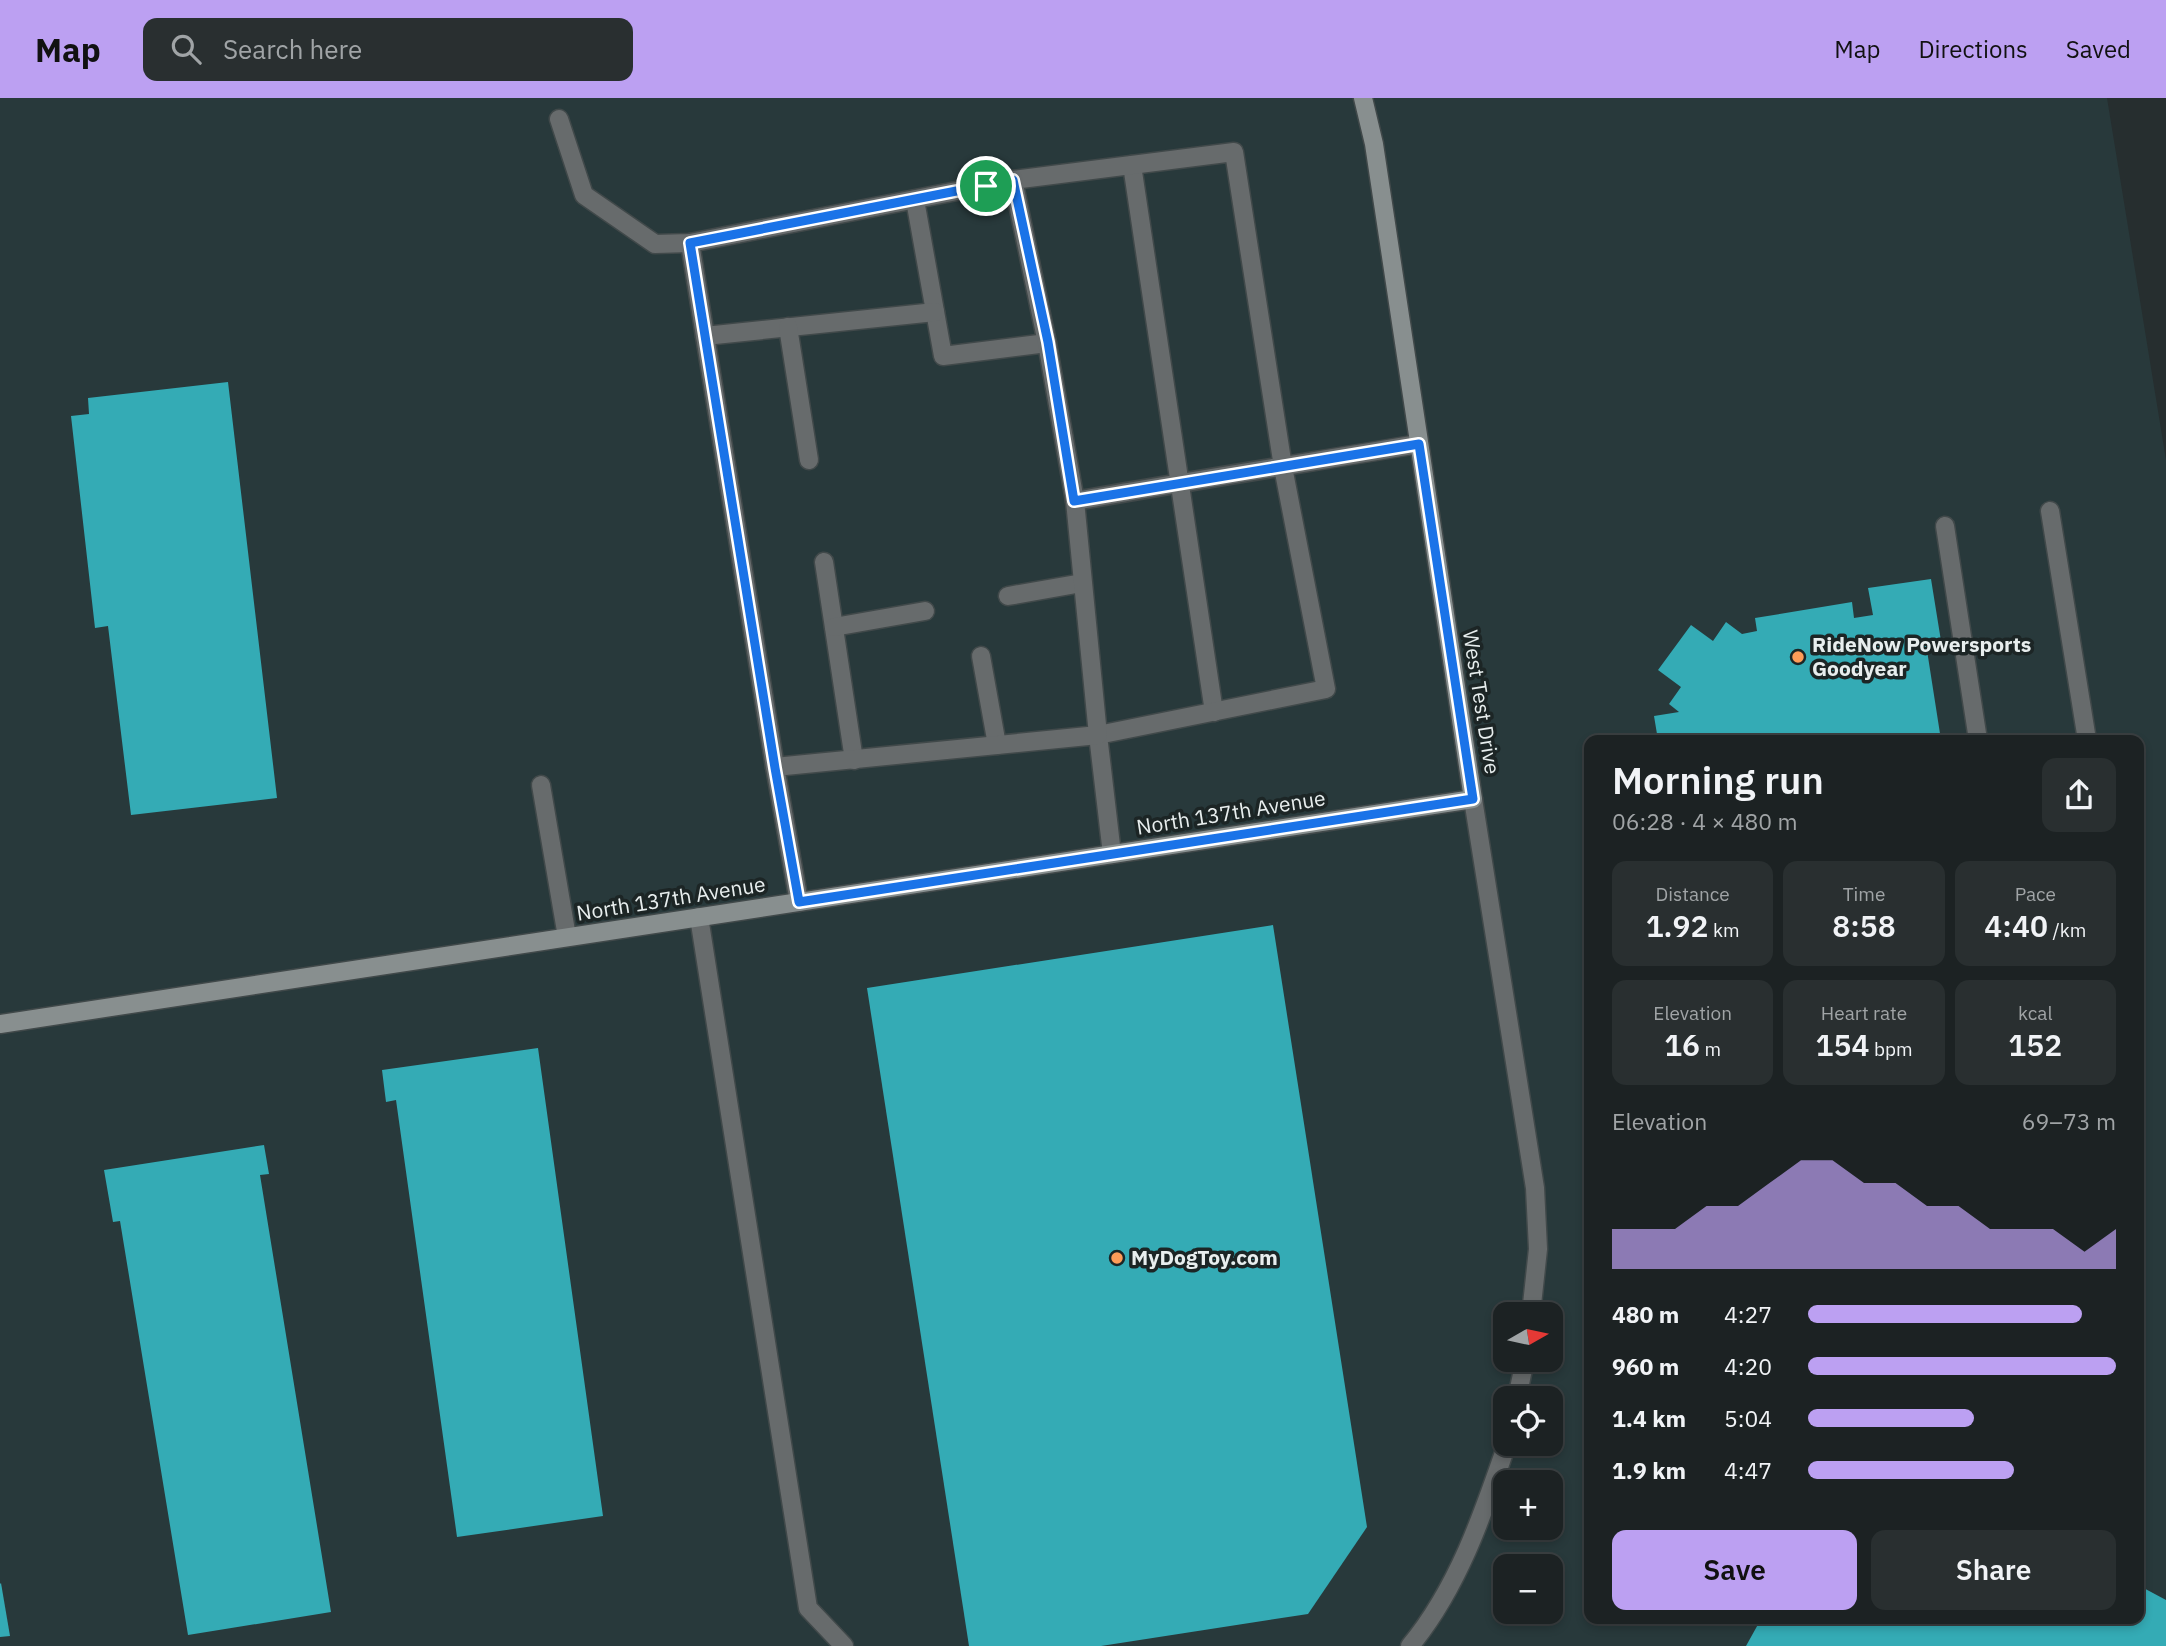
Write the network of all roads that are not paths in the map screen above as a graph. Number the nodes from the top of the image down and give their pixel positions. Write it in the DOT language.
graph roads {
  1 [pos="1363,98"];
  2 [pos="559,119"];
  3 [pos="1132,165"];
  4 [pos="1013,180"];
  5 [pos="915,200"];
  6 [pos="690,243"];
  7 [pos="935,312"];
  8 [pos="788,327"];
  9 [pos="705,336"];
  10 [pos="1048,342"];
  11 [pos="1419,444"];
  12 [pos="809,460"];
  13 [pos="1283,467"];
  14 [pos="1180,482"];
  15 [pos="1074,501"];
  16 [pos="2050,511"];
  17 [pos="1945,526"];
  18 [pos="824,562"];
  19 [pos="1082,583"];
  20 [pos="1008,596"];
  21 [pos="925,611"];
  22 [pos="834,627"];
  23 [pos="981,656"];
  24 [pos="1214,712"];
  25 [pos="1098,735"];
  26 [pos="1977,735"];
  27 [pos="2086,735"];
  28 [pos="997,745"];
  29 [pos="854,760"];
  30 [pos="775,768"];
  31 [pos="541,785"];
  32 [pos="1473,799"];
  33 [pos="1112,854"];
  34 [pos="799,902"];
  35 [pos="699,917"];
  36 [pos="567,937"];
  37 [pos="0,1024"];
  38 [pos="1532,1302"];
  39 [pos="1503,1456"];
  40 [pos="844,1646"];
  41 [pos="1410,1646"];
  1 -- 11 [label="street, West Test Drive"];
  2 -- 6 [label="street"];
  3 -- 4 [label="street"];
  3 -- 13 [label="street"];
  3 -- 14 [label="street"];
  4 -- 5 [label="street"];
  4 -- 10 [label="street"];
  5 -- 6 [label="street"];
  5 -- 7 [label="street"];
  6 -- 9 [label="street"];
  7 -- 8 [label="street"];
  7 -- 10 [label="street"];
  8 -- 9 [label="street"];
  8 -- 12 [label="street"];
  9 -- 30 [label="street"];
  10 -- 15 [label="street"];
  11 -- 13 [label="street"];
  11 -- 32 [label="street, West Test Drive"];
  13 -- 14 [label="street"];
  13 -- 24 [label="street"];
  14 -- 15 [label="street"];
  14 -- 24 [label="street"];
  15 -- 19 [label="street"];
  16 -- 27 [label="street"];
  17 -- 26 [label="street"];
  18 -- 22 [label="street"];
  19 -- 20 [label="street"];
  19 -- 25 [label="street"];
  21 -- 22 [label="street"];
  22 -- 29 [label="street"];
  23 -- 28 [label="street"];
  24 -- 25 [label="street"];
  25 -- 28 [label="street"];
  25 -- 33 [label="street"];
  28 -- 29 [label="street"];
  29 -- 30 [label="street"];
  30 -- 34 [label="street"];
  31 -- 36 [label="street"];
  32 -- 33 [label="street, North 137th Avenue"];
  32 -- 38 [label="street, West Test Drive"];
  33 -- 34 [label="street, North 137th Avenue"];
  34 -- 35 [label="street, North 137th Avenue"];
  35 -- 36 [label="street, North 137th Avenue"];
  35 -- 40 [label="street"];
  36 -- 37 [label="street, North 137th Avenue"];
  39 -- 41 [label="street"];
}
